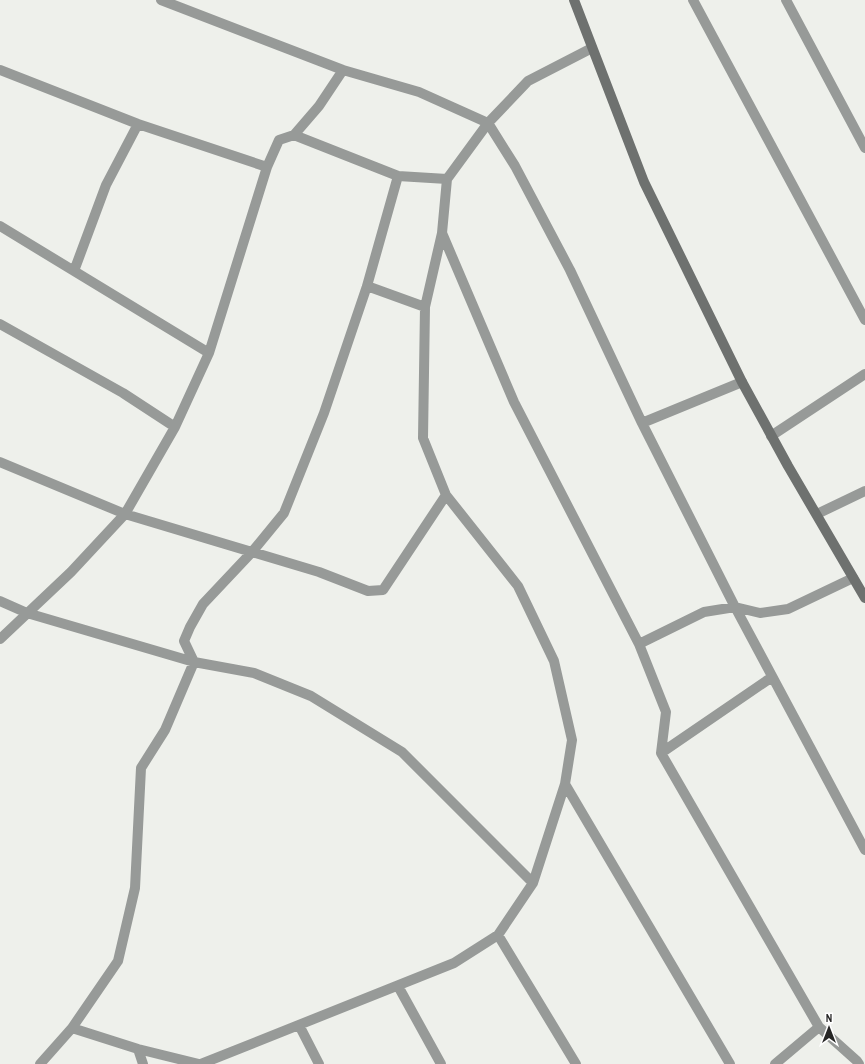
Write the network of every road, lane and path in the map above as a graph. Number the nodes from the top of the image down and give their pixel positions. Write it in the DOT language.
graph roads {
  1 [pos="161,0"];
  2 [pos="574,0"];
  3 [pos="693,0"];
  4 [pos="786,0"];
  5 [pos="592,48"];
  6 [pos="0,70"];
  7 [pos="343,70"];
  8 [pos="488,123"];
  9 [pos="138,124"];
  10 [pos="294,134"];
  11 [pos="865,148"];
  12 [pos="267,167"];
  13 [pos="398,176"];
  14 [pos="447,179"];
  15 [pos="0,226"];
  16 [pos="442,233"];
  17 [pos="74,271"];
  18 [pos="367,286"];
  19 [pos="425,307"];
  20 [pos="865,320"];
  21 [pos="0,324"];
  22 [pos="209,353"];
  23 [pos="865,374"];
  24 [pos="742,382"];
  25 [pos="642,423"];
  26 [pos="175,428"];
  27 [pos="771,436"];
  28 [pos="0,462"];
  29 [pos="865,491"];
  30 [pos="446,495"];
  31 [pos="126,514"];
  32 [pos="817,514"];
  33 [pos="252,552"];
  34 [pos="853,578"];
  35 [pos="865,598"];
  36 [pos="0,601"];
  37 [pos="735,607"];
  38 [pos="27,613"];
  39 [pos="0,639"];
  40 [pos="639,644"];
  41 [pos="194,662"];
  42 [pos="772,677"];
  43 [pos="661,753"];
  44 [pos="565,784"];
  45 [pos="865,850"];
  46 [pos="533,883"];
  47 [pos="498,936"];
  48 [pos="398,986"];
  49 [pos="298,1025"];
  50 [pos="819,1027"];
  51 [pos="72,1028"];
  52 [pos="138,1049"];
  53 [pos="860,1060"];
  54 [pos="40,1064"];
  55 [pos="143,1064"];
  56 [pos="200,1064"];
  57 [pos="319,1064"];
  58 [pos="441,1064"];
  59 [pos="576,1064"];
  60 [pos="730,1064"];
  61 [pos="775,1064"];
  1 -- 7 [label="street"];
  2 -- 5 [label="main road"];
  3 -- 20 [label="street"];
  4 -- 11 [label="street"];
  5 -- 8 [label="street"];
  5 -- 24 [label="main road"];
  6 -- 9 [label="street"];
  7 -- 8 [label="street"];
  7 -- 10 [label="street"];
  8 -- 14 [label="street"];
  8 -- 25 [label="street"];
  9 -- 12 [label="street"];
  9 -- 17 [label="street"];
  10 -- 12 [label="street"];
  10 -- 13 [label="street"];
  12 -- 22 [label="street"];
  13 -- 14 [label="street"];
  13 -- 18 [label="street"];
  14 -- 16 [label="street"];
  15 -- 17 [label="street"];
  16 -- 19 [label="street"];
  16 -- 40 [label="street"];
  17 -- 22 [label="street"];
  18 -- 19 [label="street"];
  18 -- 33 [label="street"];
  19 -- 30 [label="street"];
  21 -- 26 [label="street"];
  22 -- 26 [label="street"];
  23 -- 27 [label="street"];
  24 -- 25 [label="street"];
  24 -- 27 [label="main road"];
  25 -- 37 [label="street"];
  26 -- 31 [label="street"];
  27 -- 32 [label="main road"];
  28 -- 31 [label="street"];
  29 -- 32 [label="street"];
  30 -- 33 [label="street"];
  30 -- 44 [label="street"];
  31 -- 33 [label="street"];
  31 -- 38 [label="street"];
  32 -- 34 [label="main road"];
  33 -- 41 [label="street"];
  34 -- 35 [label="main road"];
  34 -- 37 [label="street"];
  36 -- 38 [label="street"];
  37 -- 40 [label="street"];
  37 -- 42 [label="street"];
  38 -- 39 [label="street"];
  38 -- 41 [label="street"];
  40 -- 43 [label="street"];
  41 -- 46 [label="street"];
  41 -- 51 [label="street"];
  42 -- 43 [label="street"];
  42 -- 45 [label="street"];
  43 -- 50 [label="street"];
  44 -- 46 [label="street"];
  44 -- 60 [label="street"];
  46 -- 47 [label="street"];
  47 -- 48 [label="street"];
  47 -- 59 [label="street"];
  48 -- 49 [label="street"];
  48 -- 58 [label="street"];
  49 -- 56 [label="street"];
  49 -- 57 [label="street"];
  50 -- 53 [label="street"];
  50 -- 61 [label="street"];
  51 -- 52 [label="street"];
  51 -- 54 [label="street"];
  52 -- 55 [label="street"];
  52 -- 56 [label="street"];
}
